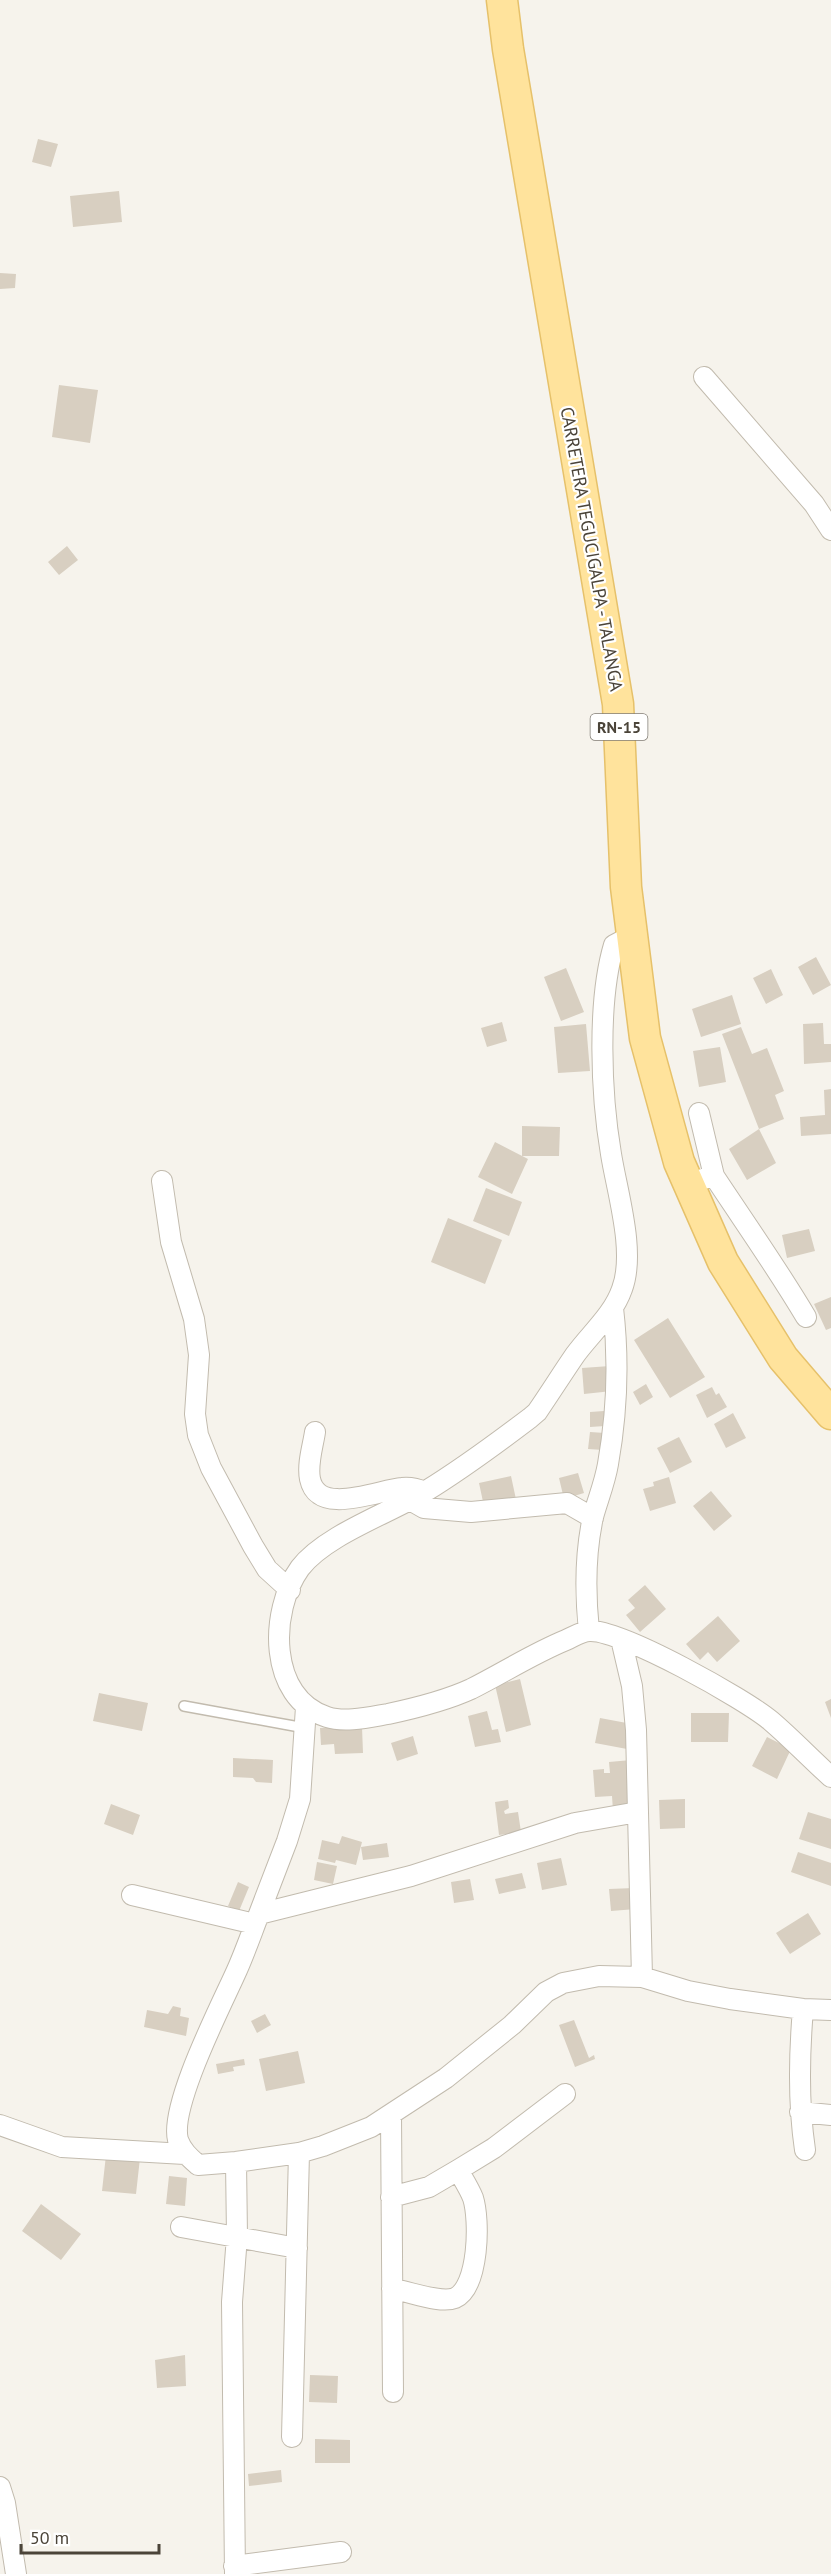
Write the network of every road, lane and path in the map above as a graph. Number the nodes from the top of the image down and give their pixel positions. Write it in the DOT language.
graph roads {
  1 [pos="502,0"];
  2 [pos="704,376"];
  3 [pos="831,531"];
  4 [pos="631,936"];
  5 [pos="699,1113"];
  6 [pos="702,1180"];
  7 [pos="162,1181"];
  8 [pos="613,1308"];
  9 [pos="806,1317"];
  10 [pos="831,1414"];
  11 [pos="315,1432"];
  12 [pos="418,1496"];
  13 [pos="593,1518"];
  14 [pos="290,1590"];
  15 [pos="589,1631"];
  16 [pos="621,1639"];
  17 [pos="184,1706"];
  18 [pos="306,1707"];
  19 [pos="305,1728"];
  20 [pos="831,1777"];
  21 [pos="638,1812"];
  22 [pos="132,1895"];
  23 [pos="257,1919"];
  24 [pos="642,1977"];
  25 [pos="803,2009"];
  26 [pos="831,2010"];
  27 [pos="565,2094"];
  28 [pos="800,2112"];
  29 [pos="391,2115"];
  30 [pos="831,2115"];
  31 [pos="0,2125"];
  32 [pos="805,2150"];
  33 [pos="299,2153"];
  34 [pos="185,2154"];
  35 [pos="236,2162"];
  36 [pos="458,2170"];
  37 [pos="391,2197"];
  38 [pos="181,2227"];
  39 [pos="237,2236"];
  40 [pos="297,2248"];
  41 [pos="392,2289"];
  42 [pos="393,2392"];
  43 [pos="292,2436"];
  44 [pos="0,2487"];
  45 [pos="341,2552"];
  46 [pos="235,2570"];
  47 [pos="16,2574"];
  1 -- 4 [label="main road, CARRETERA TEGUCIGALPA - TALANGA / RN-15"];
  2 -- 3 [label="street"];
  4 -- 6 [label="main road, CARRETERA TEGUCIGALPA - TALANGA / RN-15"];
  4 -- 8 [label="street"];
  5 -- 6 [label="street"];
  6 -- 9 [label="street"];
  6 -- 10 [label="main road, CARRETERA TEGUCIGALPA - TALANGA / RN-15"];
  7 -- 14 [label="street"];
  8 -- 12 [label="street"];
  8 -- 13 [label="street"];
  11 -- 12 [label="street"];
  12 -- 13 [label="street"];
  12 -- 14 [label="street"];
  13 -- 15 [label="street"];
  14 -- 18 [label="street"];
  15 -- 16 [label="street"];
  15 -- 18 [label="street"];
  16 -- 20 [label="street"];
  16 -- 21 [label="street"];
  17 -- 19 [label="lane"];
  18 -- 19 [label="street"];
  19 -- 23 [label="street"];
  21 -- 23 [label="street"];
  21 -- 24 [label="street"];
  22 -- 23 [label="street"];
  23 -- 34 [label="street"];
  24 -- 25 [label="street"];
  24 -- 29 [label="street"];
  25 -- 26 [label="street"];
  25 -- 28 [label="street"];
  27 -- 36 [label="street"];
  28 -- 30 [label="street"];
  28 -- 32 [label="street"];
  29 -- 33 [label="street"];
  29 -- 37 [label="street"];
  31 -- 34 [label="street"];
  33 -- 35 [label="street"];
  33 -- 40 [label="street"];
  34 -- 35 [label="street"];
  35 -- 39 [label="street"];
  36 -- 37 [label="street"];
  36 -- 41 [label="street"];
  37 -- 41 [label="street"];
  38 -- 39 [label="street"];
  39 -- 40 [label="street"];
  39 -- 46 [label="street"];
  40 -- 43 [label="street"];
  41 -- 42 [label="street"];
  44 -- 47 [label="street"];
  45 -- 46 [label="street"];
}
